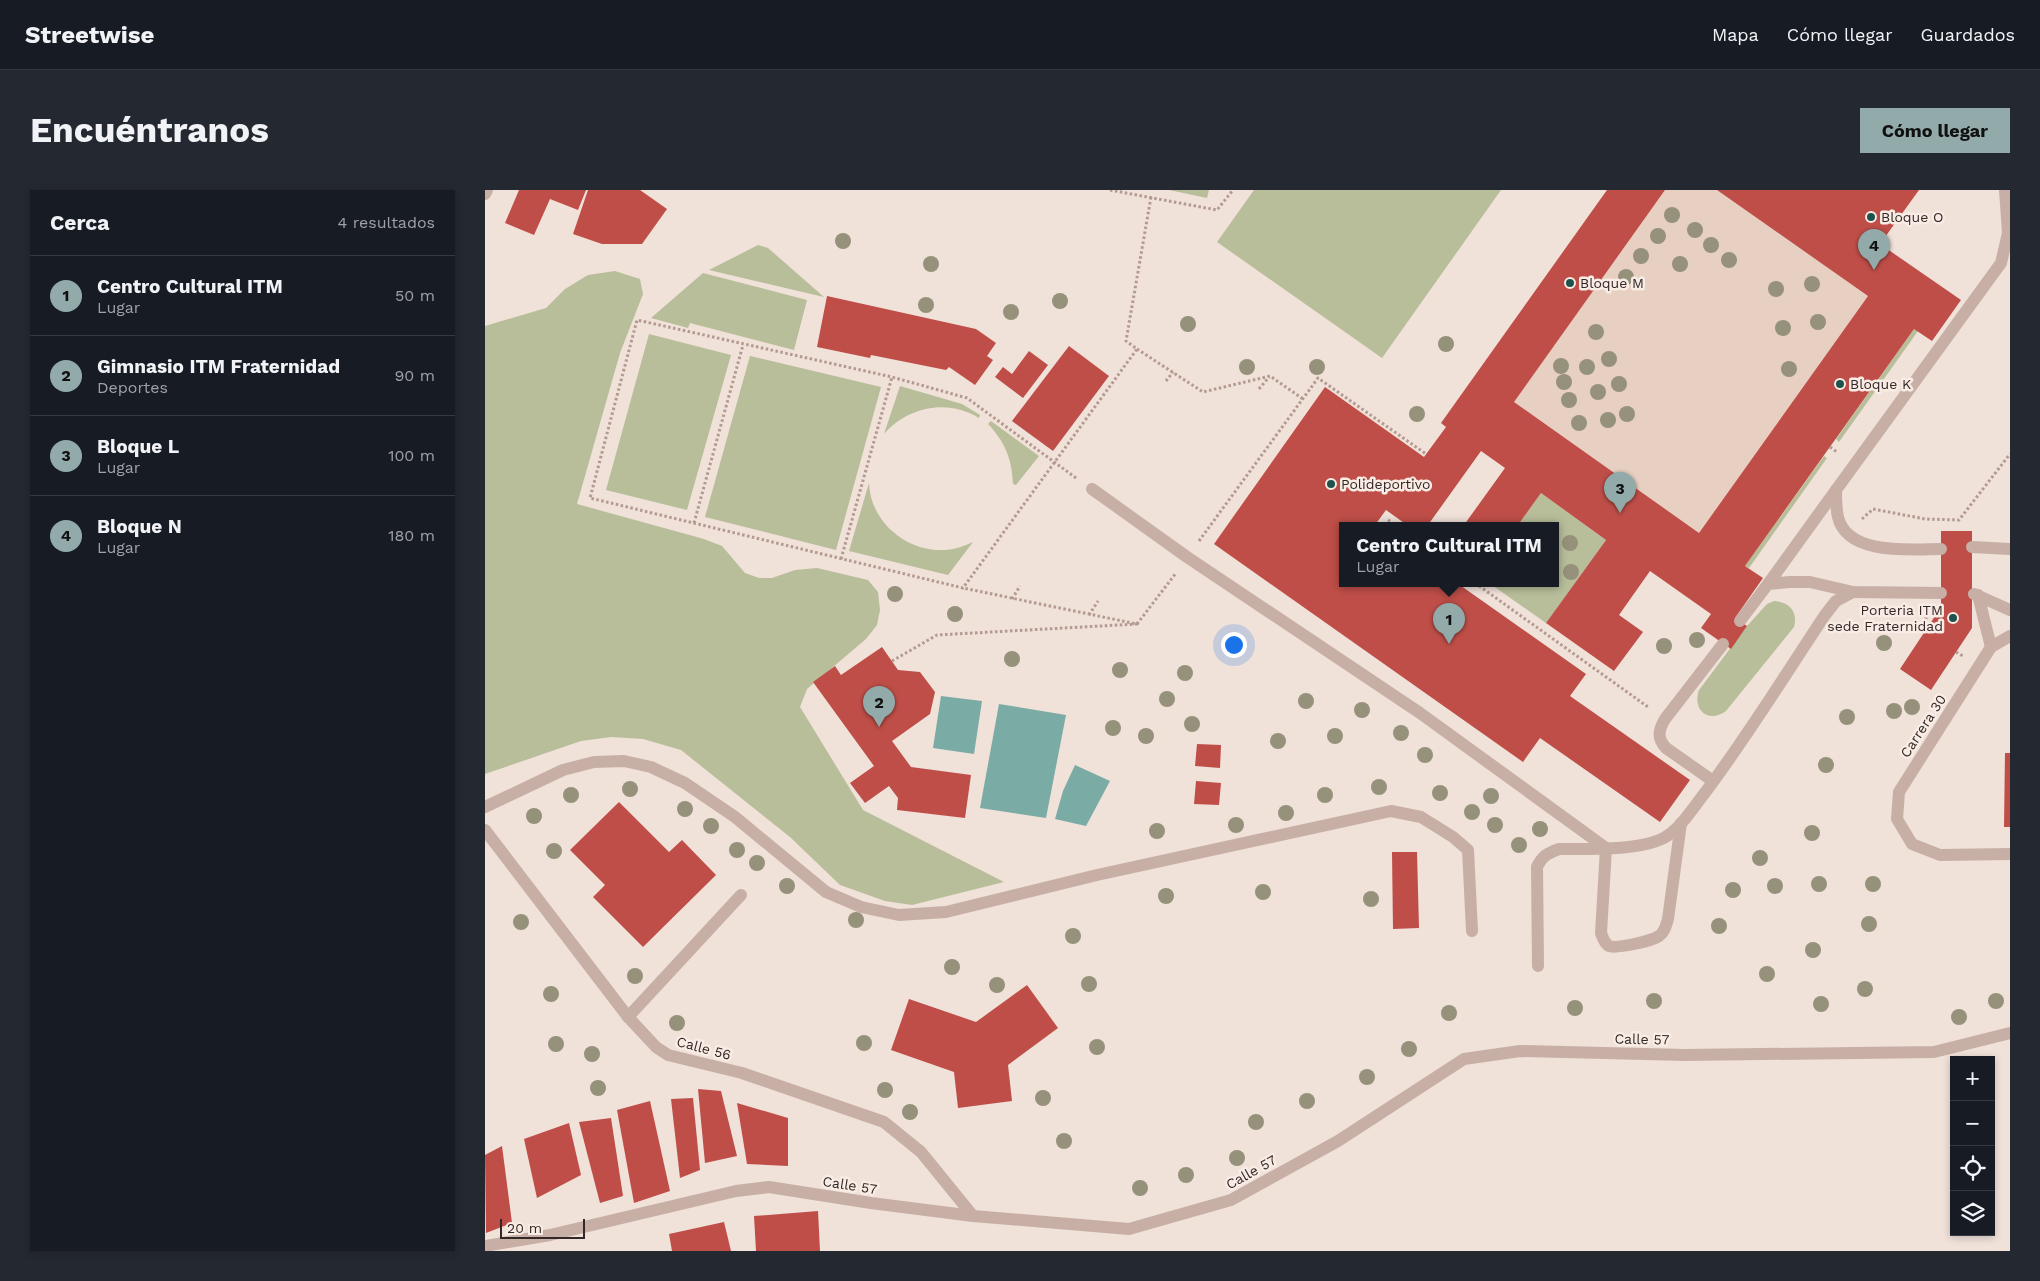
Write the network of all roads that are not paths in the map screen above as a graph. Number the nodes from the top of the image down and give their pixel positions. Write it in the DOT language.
graph roads {
  1 [pos="487,190"];
  2 [pos="2005,190"];
  3 [pos="485,194"];
  4 [pos="1092,489"];
  5 [pos="1836,490"];
  6 [pos="1972,547"];
  7 [pos="1941,549"];
  8 [pos="2010,549"];
  9 [pos="1768,584"];
  10 [pos="1853,592"];
  11 [pos="1941,593"];
  12 [pos="2010,610"];
  13 [pos="1740,621"];
  14 [pos="2010,636"];
  15 [pos="1723,644"];
  16 [pos="1991,647"];
  17 [pos="1713,781"];
  18 [pos="485,807"];
  19 [pos="1681,823"];
  20 [pos="485,830"];
  21 [pos="1606,848"];
  22 [pos="2010,854"];
  23 [pos="741,895"];
  24 [pos="1472,931"];
  25 [pos="1538,966"];
  26 [pos="628,1017"];
  27 [pos="2010,1033"];
  28 [pos="973,1216"];
  29 [pos="485,1246"];
  1 -- 3 [label="street"];
  2 -- 5 [label="street"];
  4 -- 21 [label="street"];
  5 -- 7 [label="street"];
  5 -- 9 [label="street"];
  6 -- 8 [label="street"];
  9 -- 10 [label="street"];
  9 -- 13 [label="street"];
  10 -- 11 [label="street"];
  10 -- 17 [label="street"];
  12 -- 16 [label="street"];
  14 -- 16 [label="street, Carrera 30"];
  15 -- 17 [label="street"];
  16 -- 22 [label="street, Carrera 30"];
  17 -- 19 [label="street"];
  18 -- 24 [label="street"];
  19 -- 21 [label="street"];
  19 -- 21 [label="street"];
  20 -- 26 [label="street, Calle 56"];
  21 -- 25 [label="street"];
  23 -- 26 [label="street"];
  26 -- 28 [label="street, Calle 56"];
  27 -- 28 [label="street, Calle 57"];
  28 -- 29 [label="street, Calle 57"];
}
